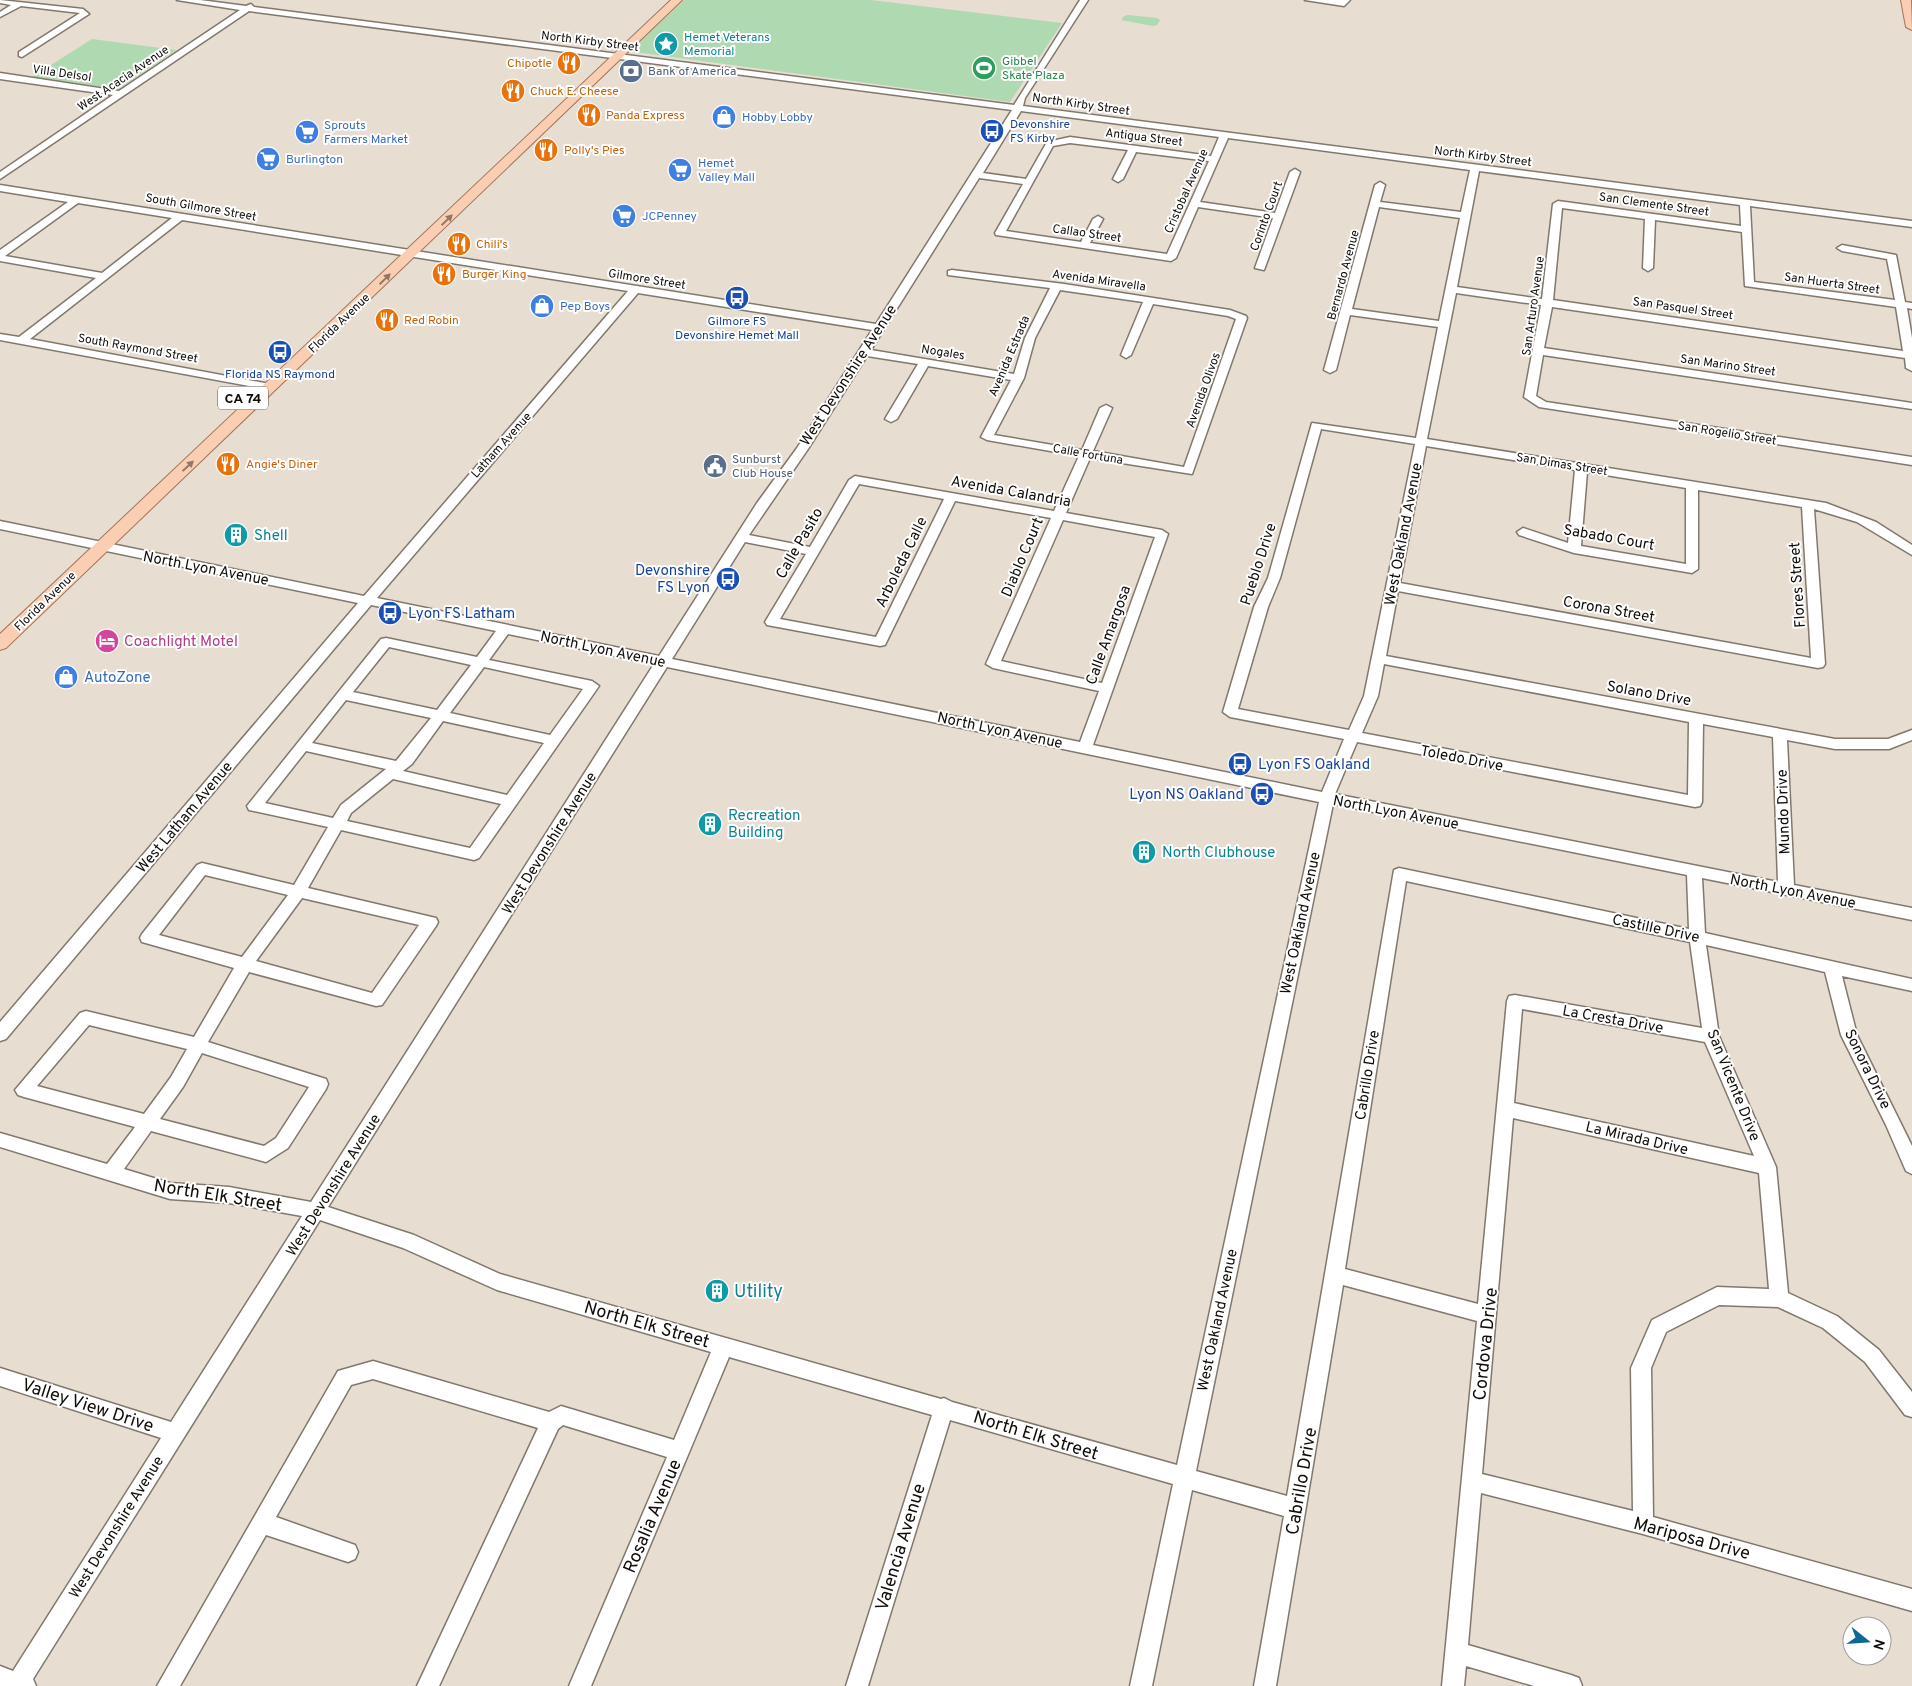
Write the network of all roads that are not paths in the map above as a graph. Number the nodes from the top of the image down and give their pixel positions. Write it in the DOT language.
graph roads {
  1 [pos="0,0"];
  2 [pos="54,0"];
  3 [pos="181,0"];
  4 [pos="260,0"];
  5 [pos="665,0"];
  6 [pos="677,0"];
  7 [pos="1084,0"];
  8 [pos="1309,0"];
  9 [pos="1906,0"];
  10 [pos="1345,2"];
  11 [pos="20,3"];
  12 [pos="44,6"];
  13 [pos="247,9"];
  14 [pos="0,15"];
  15 [pos="1912,27"];
  16 [pos="22,54"];
  17 [pos="612,56"];
  18 [pos="0,76"];
  19 [pos="121,94"];
  20 [pos="1017,108"];
  21 [pos="530,134"];
  22 [pos="1225,135"];
  23 [pos="1133,149"];
  24 [pos="1214,159"];
  25 [pos="1475,167"];
  26 [pos="1295,172"];
  27 [pos="975,175"];
  28 [pos="0,176"];
  29 [pos="1118,179"];
  30 [pos="1029,182"];
  31 [pos="1380,185"];
  32 [pos="0,188"];
  33 [pos="78,199"];
  34 [pos="1745,202"];
  35 [pos="1194,204"];
  36 [pos="1375,204"];
  37 [pos="1558,204"];
  38 [pos="182,216"];
  39 [pos="1279,216"];
  40 [pos="1466,216"];
  41 [pos="1650,217"];
  42 [pos="1098,219"];
  43 [pos="1912,224"];
  44 [pos="1746,230"];
  45 [pos="1084,245"];
  46 [pos="1842,248"];
  47 [pos="404,253"];
  48 [pos="0,257"];
  49 [pos="1171,258"];
  50 [pos="1260,268"];
  51 [pos="1648,268"];
  52 [pos="952,273"];
  53 [pos="104,276"];
  54 [pos="1056,287"];
  55 [pos="1452,289"];
  56 [pos="635,290"];
  57 [pos="1149,301"];
  58 [pos="1547,303"];
  59 [pos="1907,306"];
  60 [pos="1346,311"];
  61 [pos="1242,318"];
  62 [pos="1444,325"];
  63 [pos="878,328"];
  64 [pos="0,337"];
  65 [pos="20,341"];
  66 [pos="1540,351"];
  67 [pos="863,352"];
  68 [pos="1126,355"];
  69 [pos="1910,355"];
  70 [pos="924,363"];
  71 [pos="1912,368"];
  72 [pos="1330,370"];
  73 [pos="1018,378"];
  74 [pos="264,385"];
  75 [pos="1543,405"];
  76 [pos="1912,406"];
  77 [pos="1106,408"];
  78 [pos="891,419"];
  79 [pos="1316,425"];
  80 [pos="987,437"];
  81 [pos="1422,442"];
  82 [pos="1086,454"];
  83 [pos="1912,461"];
  84 [pos="1581,467"];
  85 [pos="1188,471"];
  86 [pos="855,480"];
  87 [pos="1692,485"];
  88 [pos="952,497"];
  89 [pos="1808,504"];
  90 [pos="1058,516"];
  91 [pos="0,525"];
  92 [pos="1523,532"];
  93 [pos="1162,534"];
  94 [pos="741,537"];
  95 [pos="95,545"];
  96 [pos="1574,549"];
  97 [pos="811,551"];
  98 [pos="1912,551"];
  99 [pos="1393,586"];
  100 [pos="367,600"];
  101 [pos="772,622"];
  102 [pos="0,626"];
  103 [pos="505,629"];
  104 [pos="0,644"];
  105 [pos="1379,659"];
  106 [pos="664,661"];
  107 [pos="481,662"];
  108 [pos="1818,664"];
  109 [pos="1106,688"];
  110 [pos="343,695"];
  111 [pos="1230,712"];
  112 [pos="440,715"];
  113 [pos="1696,718"];
  114 [pos="1780,734"];
  115 [pos="1912,735"];
  116 [pos="1352,737"];
  117 [pos="554,740"];
  118 [pos="303,746"];
  119 [pos="1085,748"];
  120 [pos="395,770"];
  121 [pos="1327,798"];
  122 [pos="511,801"];
  123 [pos="338,823"];
  124 [pos="1694,871"];
  125 [pos="1399,874"];
  126 [pos="1786,889"];
  127 [pos="299,890"];
  128 [pos="1912,914"];
  129 [pos="1697,937"];
  130 [pos="246,964"];
  131 [pos="1832,969"];
  132 [pos="1912,985"];
  133 [pos="1516,1001"];
  134 [pos="0,1034"];
  135 [pos="1710,1036"];
  136 [pos="196,1045"];
  137 [pos="1507,1109"];
  138 [pos="146,1124"];
  139 [pos="0,1140"];
  140 [pos="1912,1166"];
  141 [pos="1767,1167"];
  142 [pos="111,1173"];
  143 [pos="316,1211"];
  144 [pos="1335,1275"];
  145 [pos="1779,1298"];
  146 [pos="1488,1315"];
  147 [pos="724,1345"];
  148 [pos="0,1376"];
  149 [pos="944,1407"];
  150 [pos="1912,1408"];
  151 [pos="551,1422"];
  152 [pos="176,1433"];
  153 [pos="679,1451"];
  154 [pos="1184,1479"];
  155 [pos="1471,1481"];
  156 [pos="1296,1510"];
  157 [pos="262,1523"];
  158 [pos="1643,1524"];
  159 [pos="348,1552"];
  160 [pos="1912,1600"];
  161 [pos="1455,1652"];
  162 [pos="14,1683"];
  163 [pos="168,1686"];
  164 [pos="428,1686"];
  165 [pos="580,1686"];
  166 [pos="857,1686"];
  167 [pos="1141,1686"];
  168 [pos="1265,1686"];
  169 [pos="1452,1686"];
  170 [pos="1572,1686"];
  1 -- 11 [label="street"];
  2 -- 12 [label="street"];
  3 -- 13 [label="street, North Kirby Street"];
  4 -- 13 [label="street, West Acacia Avenue"];
  5 -- 17 [label="main road, Florida Avenue"];
  6 -- 17 [label="main road, Florida Avenue"];
  7 -- 20 [label="street, West Devonshire Avenue"];
  8 -- 10 [label="street"];
  9 -- 15 [label="main road"];
  11 -- 12 [label="street"];
  11 -- 14 [label="street"];
  12 -- 16 [label="street"];
  13 -- 17 [label="street, North Kirby Street"];
  13 -- 19 [label="street, West Acacia Avenue"];
  17 -- 20 [label="street, North Kirby Street"];
  17 -- 21 [label="main road, Florida Avenue"];
  17 -- 21 [label="main road, Florida Avenue"];
  18 -- 19 [label="street, Villa Delsol"];
  19 -- 28 [label="street, West Acacia Avenue"];
  20 -- 22 [label="street, North Kirby Street"];
  20 -- 27 [label="street, West Devonshire Avenue"];
  21 -- 47 [label="main road, Florida Avenue / CA 74"];
  47 -- 21 [label="main road, Florida Avenue, one-way"];
  22 -- 24 [label="street, Cristobal Avenue"];
  22 -- 25 [label="street, North Kirby Street"];
  23 -- 24 [label="street, Antigua Street"];
  23 -- 29 [label="street"];
  23 -- 30 [label="street, Antigua Street"];
  24 -- 35 [label="street, Cristobal Avenue"];
  25 -- 34 [label="street, North Kirby Street"];
  25 -- 40 [label="street, West Oakland Avenue"];
  26 -- 39 [label="street, Corinto Court"];
  27 -- 30 [label="street"];
  27 -- 63 [label="street, West Devonshire Avenue"];
  30 -- 45 [label="street, Callao Street"];
  31 -- 36 [label="street, Bernardo Avenue"];
  32 -- 33 [label="street, South Gilmore Street"];
  33 -- 38 [label="street, South Gilmore Street"];
  33 -- 48 [label="street"];
  34 -- 43 [label="street, North Kirby Street"];
  34 -- 44 [label="street"];
  35 -- 39 [label="street"];
  35 -- 49 [label="street, Cristobal Avenue"];
  36 -- 40 [label="street"];
  36 -- 60 [label="street, Bernardo Avenue"];
  37 -- 41 [label="street, San Clemente Street"];
  37 -- 58 [label="street, San Arturo Avenue"];
  38 -- 47 [label="street, South Gilmore Street"];
  38 -- 53 [label="street"];
  39 -- 50 [label="street, Corinto Court"];
  40 -- 55 [label="street, West Oakland Avenue"];
  41 -- 44 [label="street, San Clemente Street"];
  41 -- 51 [label="street"];
  42 -- 45 [label="street"];
  44 -- 59 [label="street, San Huerta Street"];
  45 -- 49 [label="street, Callao Street"];
  46 -- 59 [label="street"];
  47 -- 56 [label="street, Gilmore Street"];
  47 -- 74 [label="main road, Florida Avenue / CA 74"];
  48 -- 53 [label="street"];
  52 -- 54 [label="street, Avenida Miravella"];
  53 -- 65 [label="street"];
  54 -- 57 [label="street, Avenida Miravella"];
  54 -- 73 [label="street, Avenida Estrada"];
  55 -- 58 [label="street, San Pasquel Street"];
  55 -- 62 [label="street, West Oakland Avenue"];
  56 -- 63 [label="street, Gilmore Street"];
  56 -- 100 [label="street, Latham Avenue"];
  57 -- 61 [label="street, Avenida Miravella"];
  57 -- 68 [label="street"];
  58 -- 66 [label="street, San Arturo Avenue"];
  58 -- 69 [label="street, San Pasquel Street"];
  59 -- 69 [label="street"];
  60 -- 62 [label="street"];
  60 -- 72 [label="street, Bernardo Avenue"];
  61 -- 85 [label="street, Avenida Olivos"];
  62 -- 81 [label="street, West Oakland Avenue"];
  63 -- 67 [label="street, West Devonshire Avenue"];
  64 -- 65 [label="street, South Raymond Street"];
  65 -- 74 [label="street, South Raymond Street"];
  66 -- 75 [label="street, San Arturo Avenue"];
  66 -- 76 [label="street, San Marino Street"];
  67 -- 70 [label="street, Nogales"];
  67 -- 94 [label="street, West Devonshire Avenue"];
  69 -- 71 [label="street"];
  70 -- 73 [label="street, Nogales"];
  70 -- 78 [label="street"];
  73 -- 80 [label="street, Avenida Estrada"];
  74 -- 95 [label="main road, Florida Avenue"];
  75 -- 83 [label="street, San Rogelio Street"];
  77 -- 82 [label="street, Diablo Court"];
  79 -- 81 [label="street, San Dimas Street"];
  79 -- 111 [label="street, Pueblo Drive"];
  80 -- 82 [label="street, Calle Fortuna"];
  81 -- 84 [label="street, San Dimas Street"];
  81 -- 99 [label="street, West Oakland Avenue"];
  82 -- 85 [label="street, Calle Fortuna"];
  82 -- 90 [label="street, Diablo Court"];
  84 -- 87 [label="street, San Dimas Street"];
  84 -- 96 [label="street"];
  86 -- 88 [label="street, Avenida Calandria"];
  86 -- 97 [label="street, Calle Pasito"];
  87 -- 89 [label="street, San Dimas Street"];
  87 -- 96 [label="street, Sabado Court"];
  88 -- 90 [label="street, Avenida Calandria"];
  88 -- 101 [label="street, Arboleda Calle"];
  89 -- 98 [label="street, San Dimas Street"];
  89 -- 108 [label="street, Flores Street"];
  90 -- 93 [label="street, Avenida Calandria"];
  90 -- 109 [label="street, Diablo Court"];
  91 -- 95 [label="street, North Lyon Avenue"];
  92 -- 96 [label="street, Sabado Court"];
  93 -- 109 [label="street, Calle Amargosa"];
  94 -- 97 [label="street"];
  94 -- 106 [label="street, West Devonshire Avenue"];
  95 -- 100 [label="street, North Lyon Avenue"];
  95 -- 102 [label="main road, Florida Avenue"];
  95 -- 104 [label="main road, Florida Avenue"];
  97 -- 101 [label="street, Calle Pasito"];
  99 -- 105 [label="street, West Oakland Avenue"];
  99 -- 108 [label="street, Corona Street"];
  100 -- 103 [label="street, North Lyon Avenue"];
  100 -- 134 [label="street, West Latham Avenue"];
  103 -- 106 [label="street, North Lyon Avenue"];
  103 -- 107 [label="street"];
  105 -- 113 [label="street, Solano Drive"];
  105 -- 116 [label="street, West Oakland Avenue"];
  106 -- 119 [label="street, North Lyon Avenue"];
  106 -- 143 [label="street, West Devonshire Avenue"];
  107 -- 110 [label="street"];
  107 -- 112 [label="street"];
  107 -- 117 [label="street"];
  109 -- 119 [label="street, Calle Amargosa"];
  110 -- 112 [label="street"];
  110 -- 118 [label="street"];
  111 -- 116 [label="street, Toledo Drive"];
  112 -- 117 [label="street"];
  112 -- 120 [label="street"];
  113 -- 114 [label="street, Solano Drive"];
  113 -- 116 [label="street, Toledo Drive"];
  114 -- 115 [label="street, Solano Drive"];
  114 -- 126 [label="street, Mundo Drive"];
  116 -- 121 [label="street, West Oakland Avenue"];
  117 -- 122 [label="street"];
  118 -- 120 [label="street"];
  118 -- 123 [label="street"];
  119 -- 121 [label="street, North Lyon Avenue"];
  120 -- 122 [label="street"];
  120 -- 123 [label="street"];
  121 -- 124 [label="street, North Lyon Avenue"];
  121 -- 154 [label="street, West Oakland Avenue"];
  122 -- 123 [label="street"];
  123 -- 127 [label="street"];
  124 -- 126 [label="street, North Lyon Avenue"];
  124 -- 129 [label="street, San Vicente Drive"];
  125 -- 129 [label="street, Castille Drive"];
  125 -- 144 [label="street, Cabrillo Drive"];
  126 -- 128 [label="street, North Lyon Avenue"];
  127 -- 130 [label="street"];
  127 -- 130 [label="street"];
  127 -- 130 [label="street"];
  129 -- 131 [label="street, Castille Drive"];
  129 -- 135 [label="street, San Vicente Drive"];
  130 -- 136 [label="street"];
  131 -- 132 [label="street, Castille Drive"];
  131 -- 140 [label="street, Sonora Drive"];
  133 -- 135 [label="street, La Cresta Drive"];
  133 -- 137 [label="street, Cordova Drive"];
  135 -- 141 [label="street, San Vicente Drive"];
  136 -- 138 [label="street"];
  136 -- 138 [label="street"];
  136 -- 138 [label="street"];
  137 -- 141 [label="street, La Mirada Drive"];
  137 -- 146 [label="street, Cordova Drive"];
  138 -- 142 [label="street"];
  139 -- 142 [label="street, North Elk Street"];
  141 -- 145 [label="street, San Vicente Drive"];
  142 -- 143 [label="street, North Elk Street"];
  143 -- 147 [label="street, North Elk Street"];
  143 -- 152 [label="street, West Devonshire Avenue"];
  144 -- 146 [label="street"];
  144 -- 156 [label="street, Cabrillo Drive"];
  145 -- 150 [label="street"];
  145 -- 158 [label="street"];
  146 -- 155 [label="street, Cordova Drive"];
  147 -- 149 [label="street, North Elk Street"];
  147 -- 153 [label="street, Rosalia Avenue"];
  148 -- 152 [label="street, Valley View Drive"];
  149 -- 154 [label="street, North Elk Street"];
  149 -- 166 [label="street, Valencia Avenue"];
  151 -- 153 [label="street"];
  151 -- 157 [label="street"];
  151 -- 164 [label="street"];
  152 -- 162 [label="street, West Devonshire Avenue"];
  153 -- 165 [label="street, Rosalia Avenue"];
  154 -- 156 [label="street, North Elk Street"];
  154 -- 167 [label="street, West Oakland Avenue"];
  155 -- 158 [label="street, Mariposa Drive"];
  155 -- 161 [label="street, Cordova Drive"];
  156 -- 168 [label="street, Cabrillo Drive"];
  157 -- 159 [label="street"];
  157 -- 163 [label="street"];
  158 -- 160 [label="street, Mariposa Drive"];
  161 -- 169 [label="street, Cordova Drive"];
  161 -- 170 [label="street"];
}
